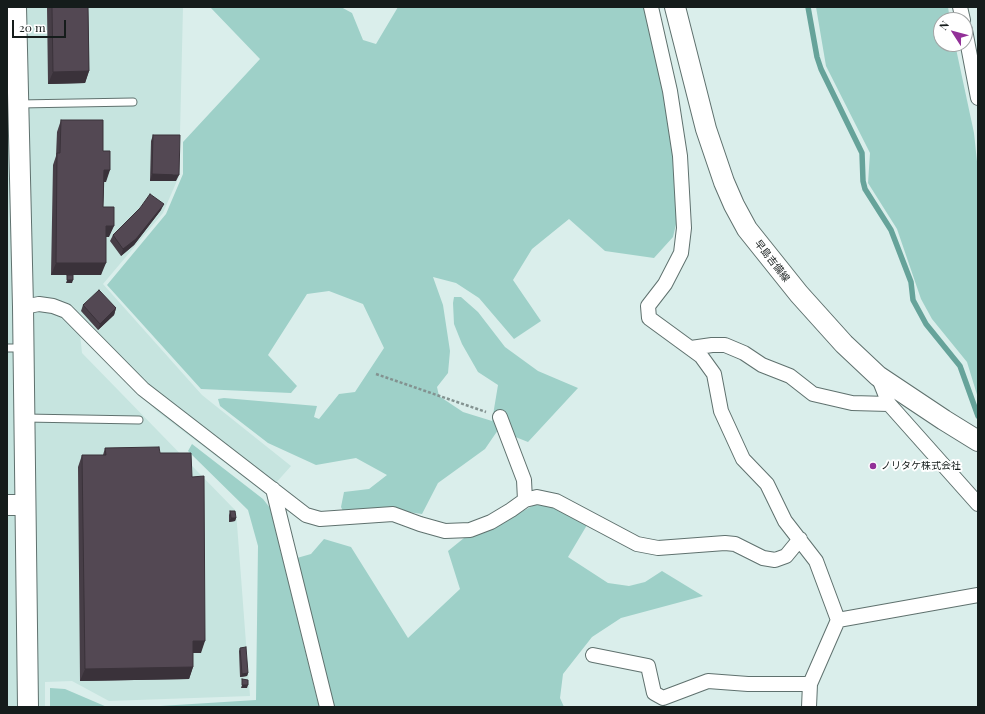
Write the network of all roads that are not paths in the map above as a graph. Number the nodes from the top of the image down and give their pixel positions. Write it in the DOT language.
graph roads {
  1 [pos="16,7"];
  2 [pos="651,7"];
  3 [pos="675,7"];
  4 [pos="12,37"];
  5 [pos="969,52"];
  6 [pos="978,98"];
  7 [pos="133,102"];
  8 [pos="13,104"];
  9 [pos="22,307"];
  10 [pos="15,348"];
  11 [pos="691,348"];
  12 [pos="878,376"];
  13 [pos="888,404"];
  14 [pos="500,417"];
  15 [pos="24,418"];
  16 [pos="139,420"];
  17 [pos="978,441"];
  18 [pos="273,489"];
  19 [pos="524,500"];
  20 [pos="978,504"];
  21 [pos="16,505"];
  22 [pos="800,539"];
  23 [pos="978,595"];
  24 [pos="838,620"];
  25 [pos="593,655"];
  26 [pos="810,684"];
  27 [pos="28,707"];
  28 [pos="327,707"];
  29 [pos="809,707"];
  1 -- 4 [label="street"];
  2 -- 11 [label="street"];
  3 -- 12 [label="street, 早島吉備線"];
  4 -- 8 [label="street"];
  5 -- 6 [label="street"];
  7 -- 8 [label="lane"];
  8 -- 9 [label="street"];
  9 -- 10 [label="street"];
  9 -- 18 [label="street"];
  10 -- 15 [label="street"];
  11 -- 13 [label="street"];
  11 -- 22 [label="street"];
  12 -- 13 [label="street"];
  12 -- 17 [label="street, 早島吉備線"];
  13 -- 20 [label="street"];
  14 -- 19 [label="street"];
  15 -- 16 [label="lane"];
  15 -- 21 [label="street"];
  18 -- 19 [label="street"];
  18 -- 28 [label="street"];
  19 -- 22 [label="street"];
  21 -- 27 [label="street"];
  22 -- 24 [label="street"];
  23 -- 24 [label="street"];
  24 -- 26 [label="street"];
  25 -- 26 [label="street"];
  26 -- 29 [label="street"];
}
